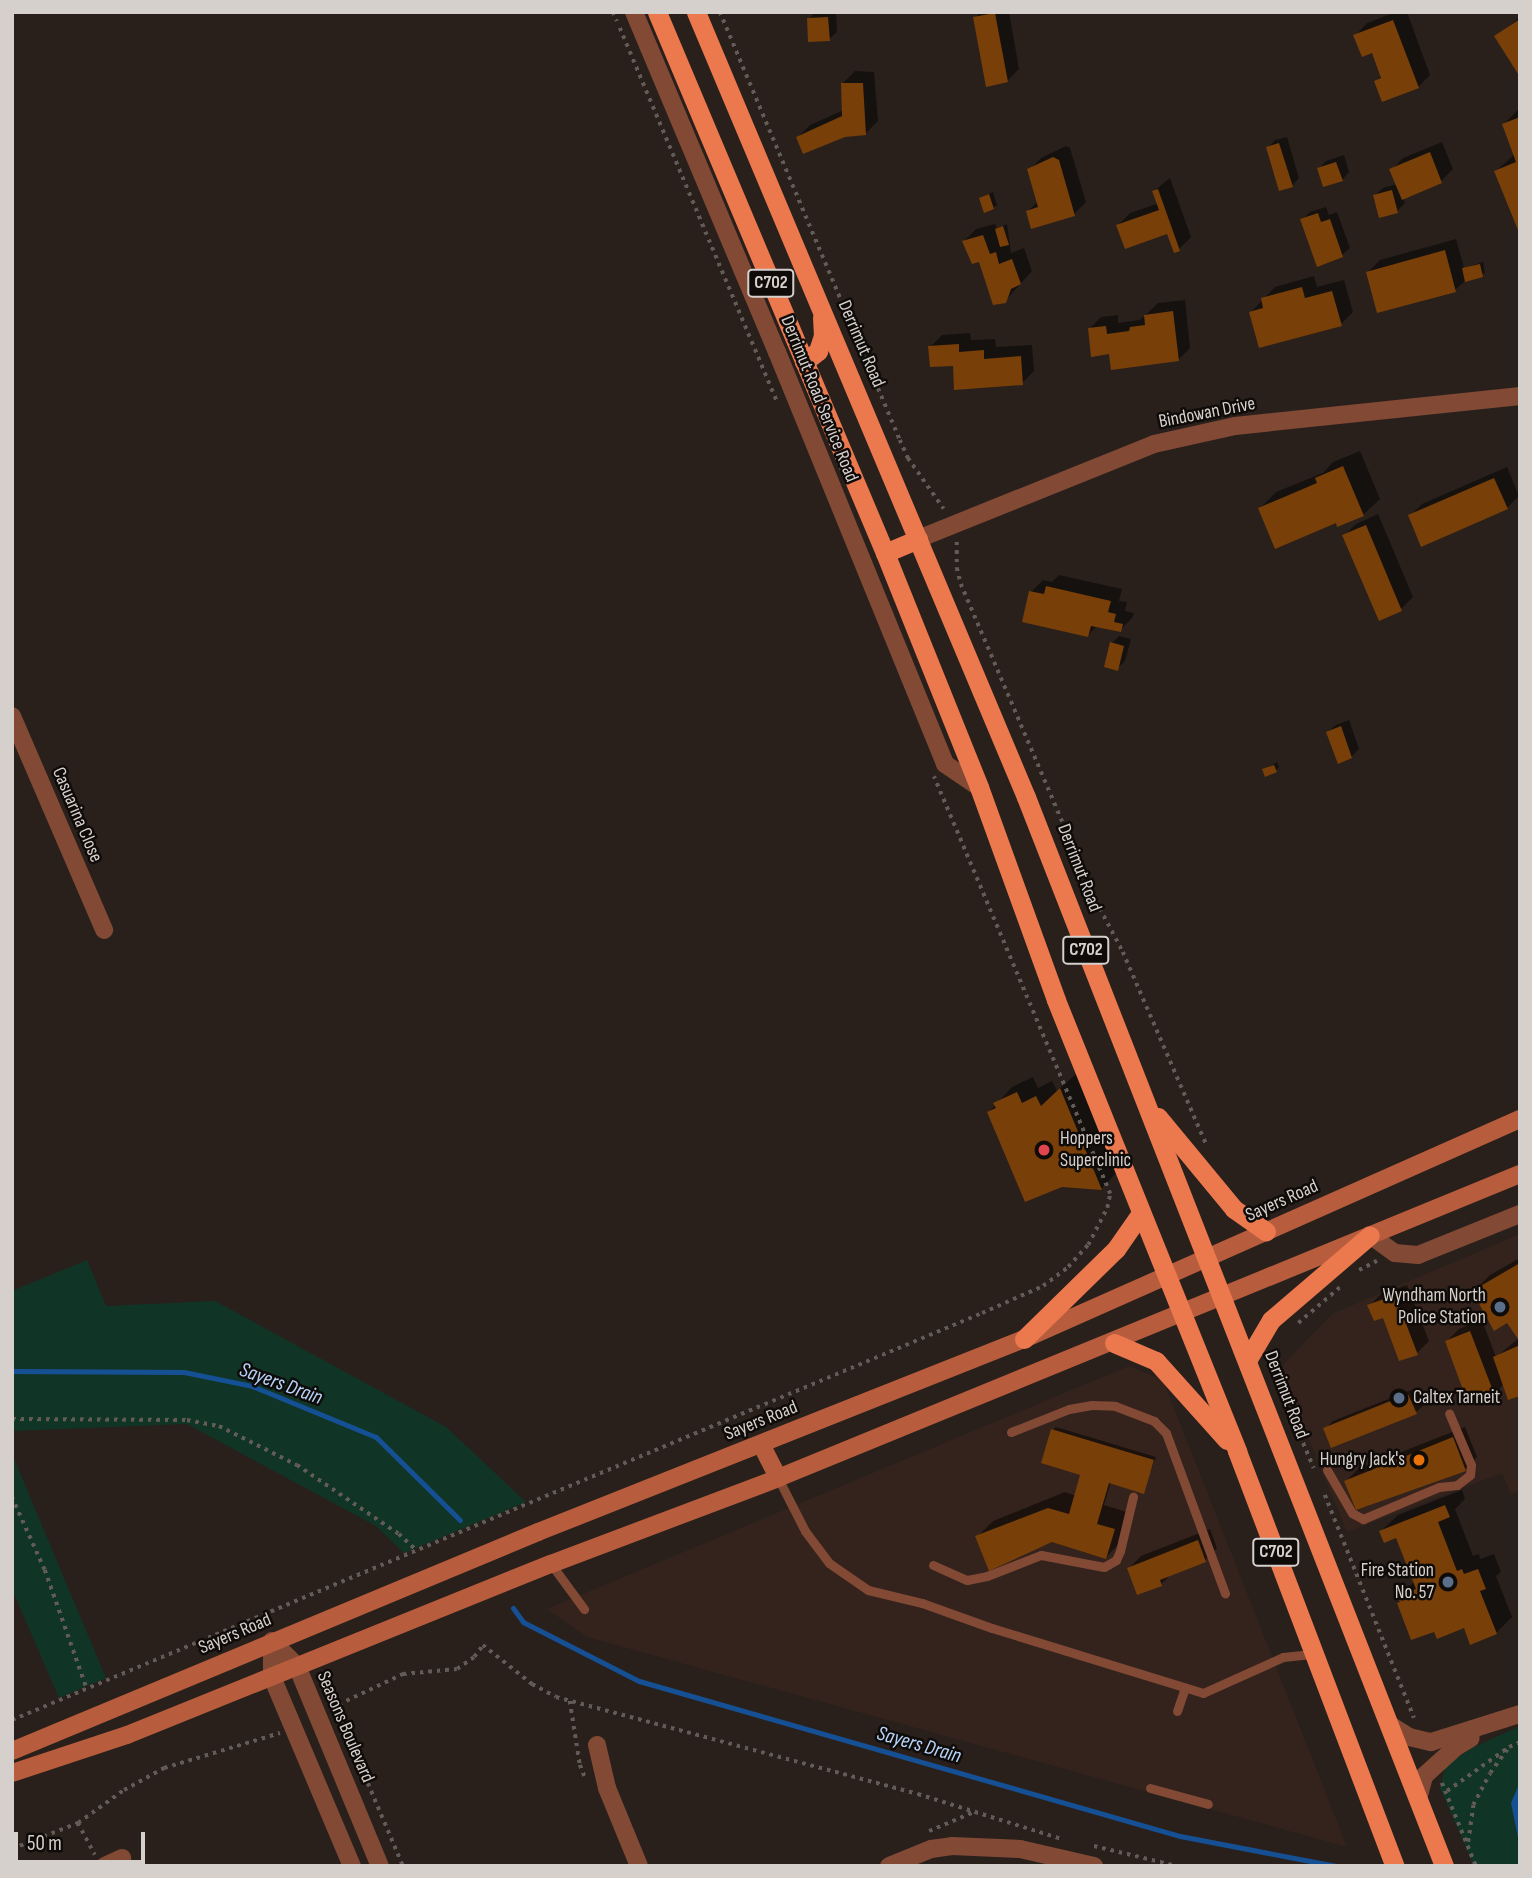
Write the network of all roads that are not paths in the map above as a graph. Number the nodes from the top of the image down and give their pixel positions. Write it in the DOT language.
graph roads {
  1 [pos="634,12"];
  2 [pos="657,12"];
  3 [pos="696,12"];
  4 [pos="822,312"];
  5 [pos="777,352"];
  6 [pos="804,362"];
  7 [pos="1520,396"];
  8 [pos="919,539"];
  9 [pos="885,553"];
  10 [pos="12,716"];
  11 [pos="979,788"];
  12 [pos="104,930"];
  13 [pos="1146,1102"];
  14 [pos="1520,1119"];
  15 [pos="1520,1174"];
  16 [pos="1141,1213"];
  17 [pos="1520,1214"];
  18 [pos="1266,1231"];
  19 [pos="1370,1234"];
  20 [pos="1208,1257"];
  21 [pos="1166,1275"];
  22 [pos="1224,1296"];
  23 [pos="1182,1314"];
  24 [pos="1024,1339"];
  25 [pos="1114,1343"];
  26 [pos="1248,1359"];
  27 [pos="1449,1413"];
  28 [pos="1011,1432"];
  29 [pos="761,1444"];
  30 [pos="1237,1451"];
  31 [pos="1327,1470"];
  32 [pos="778,1478"];
  33 [pos="1133,1497"];
  34 [pos="551,1564"];
  35 [pos="933,1565"];
  36 [pos="1226,1593"];
  37 [pos="584,1609"];
  38 [pos="272,1641"];
  39 [pos="1314,1654"];
  40 [pos="297,1666"];
  41 [pos="272,1677"];
  42 [pos="1185,1688"];
  43 [pos="1177,1711"];
  44 [pos="1520,1714"];
  45 [pos="1501,1721"];
  46 [pos="1390,1726"];
  47 [pos="597,1745"];
  48 [pos="12,1751"];
  49 [pos="12,1773"];
  50 [pos="1150,1788"];
  51 [pos="1418,1800"];
  52 [pos="1208,1804"];
  53 [pos="352,1866"];
  54 [pos="380,1866"];
  55 [pos="639,1866"];
  56 [pos="889,1866"];
  57 [pos="1094,1866"];
  58 [pos="1395,1866"];
  59 [pos="1444,1866"];
  1 -- 5 [label="street, Derrimut Road Service Road"];
  2 -- 6 [label="highway, C702"];
  3 -- 4 [label="highway, Derrimut Road / C702"];
  4 -- 6 [label="highway"];
  4 -- 8 [label="highway, Derrimut Road / C702"];
  5 -- 6 [label="street"];
  5 -- 11 [label="street, Derrimut Road Service Road"];
  6 -- 9 [label="highway, C702"];
  7 -- 8 [label="street, Bindowan Drive"];
  8 -- 9 [label="highway"];
  8 -- 13 [label="highway, Derrimut Road / C702"];
  9 -- 11 [label="highway, C702"];
  10 -- 12 [label="street, Casuarina Close"];
  11 -- 16 [label="highway, C702"];
  13 -- 18 [label="highway"];
  13 -- 20 [label="highway, Derrimut Road / C702"];
  14 -- 18 [label="main road, Sayers Road"];
  15 -- 19 [label="main road"];
  16 -- 21 [label="highway, C702"];
  16 -- 24 [label="highway"];
  17 -- 19 [label="street"];
  18 -- 20 [label="main road, Sayers Road"];
  19 -- 22 [label="main road"];
  19 -- 26 [label="highway"];
  20 -- 21 [label="main road, Sayers Road"];
  20 -- 22 [label="highway, Derrimut Road / C702"];
  21 -- 23 [label="highway, C702"];
  21 -- 24 [label="main road, Sayers Road"];
  22 -- 23 [label="main road"];
  22 -- 26 [label="highway, Derrimut Road / C702"];
  23 -- 25 [label="main road"];
  23 -- 30 [label="highway, C702"];
  24 -- 29 [label="main road, Sayers Road"];
  25 -- 30 [label="highway"];
  25 -- 32 [label="main road"];
  26 -- 46 [label="highway, Derrimut Road / C702"];
  27 -- 31 [label="lane"];
  28 -- 36 [label="lane"];
  29 -- 32 [label="main road"];
  29 -- 38 [label="main road, Sayers Road"];
  30 -- 39 [label="highway, C702"];
  32 -- 34 [label="main road"];
  32 -- 42 [label="lane"];
  33 -- 35 [label="lane"];
  34 -- 37 [label="lane"];
  34 -- 40 [label="main road"];
  38 -- 40 [label="street, Seasons Boulevard"];
  38 -- 41 [label="street"];
  38 -- 48 [label="main road, Sayers Road"];
  39 -- 42 [label="lane"];
  39 -- 58 [label="highway, C702"];
  40 -- 41 [label="main road"];
  40 -- 54 [label="street, Seasons Boulevard"];
  41 -- 49 [label="main road"];
  41 -- 53 [label="street"];
  42 -- 43 [label="lane"];
  44 -- 45 [label="street"];
  45 -- 46 [label="street"];
  45 -- 51 [label="street"];
  46 -- 51 [label="highway, Derrimut Road / C702"];
  47 -- 55 [label="street"];
  50 -- 52 [label="lane"];
  51 -- 59 [label="highway, Derrimut Road / C702"];
  56 -- 57 [label="street"];
}
